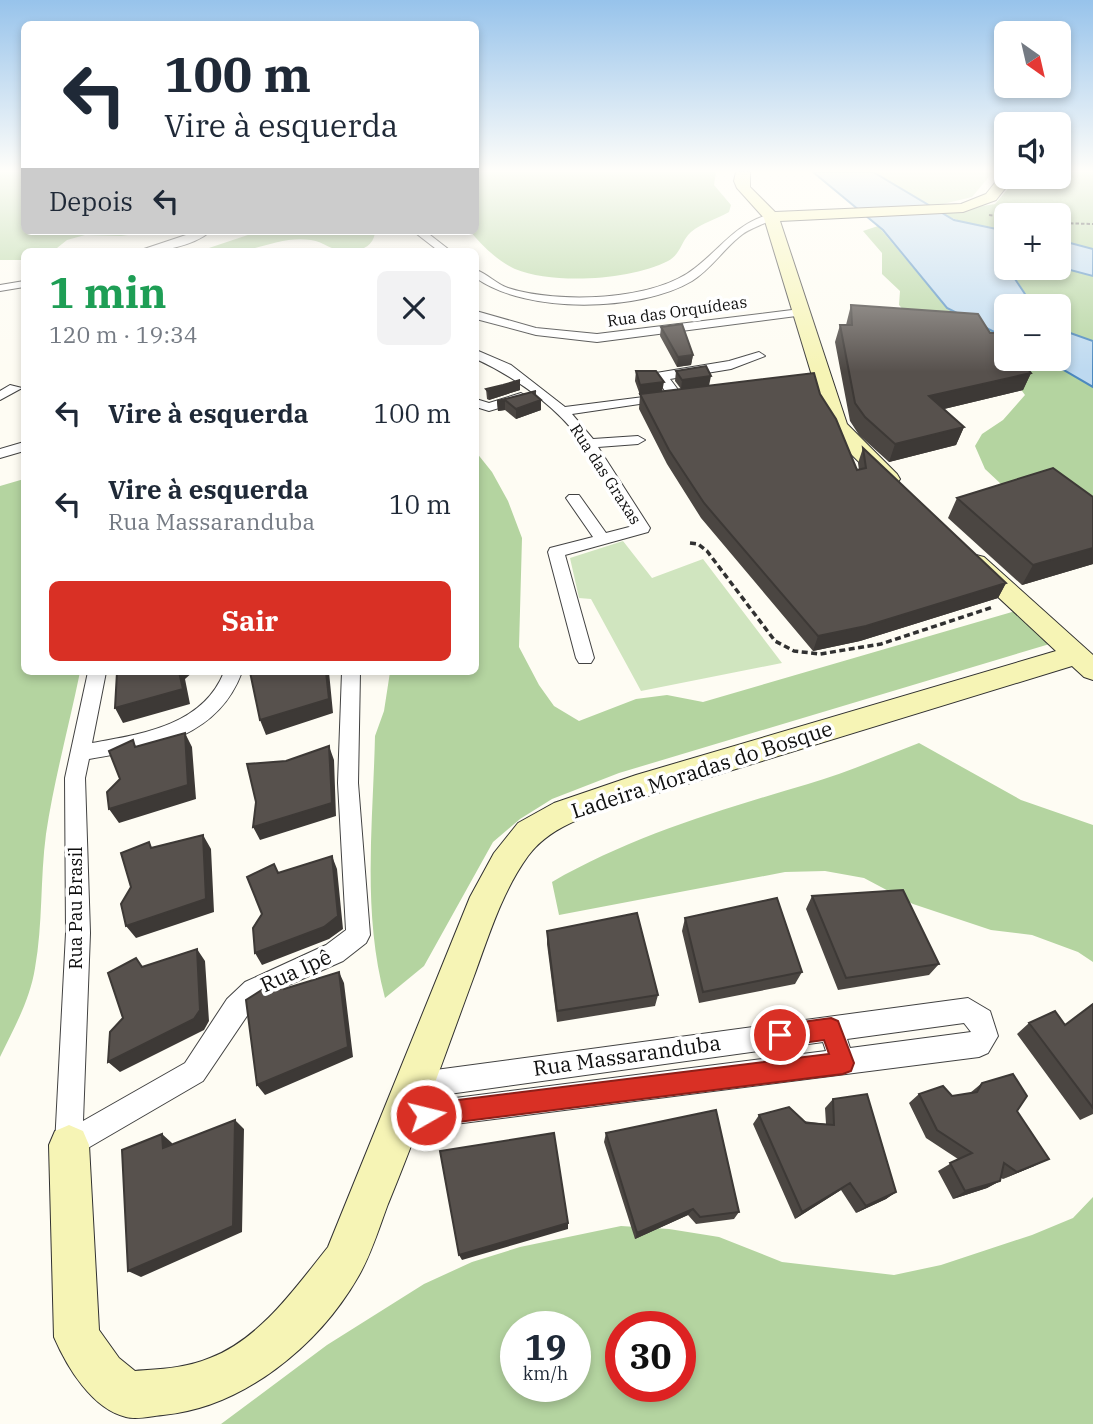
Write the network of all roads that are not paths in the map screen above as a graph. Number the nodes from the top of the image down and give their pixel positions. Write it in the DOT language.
graph roads {
  1 [pos="191,238"];
  2 [pos="729,238"];
  3 [pos="777,238"];
  4 [pos="156,248"];
  5 [pos="479,275"];
  6 [pos="21,284"];
  7 [pos="0,288"];
  8 [pos="800,313"];
  9 [pos="479,316"];
  10 [pos="479,355"];
  11 [pos="760,356"];
  12 [pos="723,366"];
  13 [pos="735,380"];
  14 [pos="15,388"];
  15 [pos="535,393"];
  16 [pos="0,396"];
  17 [pos="479,404"];
  18 [pos="562,411"];
  19 [pos="638,440"];
  20 [pos="588,444"];
  21 [pos="21,447"];
  22 [pos="0,454"];
  23 [pos="907,497"];
  24 [pos="574,498"];
  25 [pos="602,538"];
  26 [pos="957,544"];
  27 [pos="585,658"];
  28 [pos="1085,663"];
  29 [pos="96,675"];
  30 [pos="232,675"];
  31 [pos="351,675"];
  32 [pos="79,753"];
  33 [pos="831,1029"];
  34 [pos="678,1049"];
  35 [pos="843,1063"];
  36 [pos="684,1081"];
  37 [pos="407,1102"];
  38 [pos="69,1145"];
  1 -- 4 [label="street"];
  2 -- 5 [label="street"];
  3 -- 8 [label="main road"];
  6 -- 7 [label="street"];
  8 -- 9 [label="street, Rua das Orquídeas"];
  8 -- 23 [label="main road"];
  10 -- 15 [label="street, Rua das Graxas"];
  11 -- 12 [label="street"];
  12 -- 13 [label="street"];
  12 -- 18 [label="street"];
  14 -- 16 [label="street"];
  15 -- 17 [label="street"];
  15 -- 18 [label="street, Rua das Graxas"];
  18 -- 20 [label="street, Rua das Graxas"];
  19 -- 20 [label="street"];
  20 -- 25 [label="street, Rua das Graxas"];
  21 -- 22 [label="street"];
  24 -- 25 [label="street"];
  25 -- 27 [label="street, Rua das Graxas"];
  26 -- 28 [label="main road"];
  28 -- 37 [label="main road, Ladeira Moradas do Bosque"];
  29 -- 32 [label="street, Rua Pau Brasil"];
  30 -- 32 [label="street"];
  31 -- 38 [label="street, Rua Ipê"];
  32 -- 38 [label="street, Rua Pau Brasil"];
  33 -- 34 [label="street, Rua Massaranduba"];
  33 -- 35 [label="street"];
  33 -- 35 [label="street, Rua Massaranduba"];
  34 -- 36 [label="street"];
  34 -- 37 [label="street, Rua Massaranduba"];
  35 -- 36 [label="street, Rua Massaranduba"];
  36 -- 37 [label="street, Rua Massaranduba"];
  37 -- 38 [label="main road, Ladeira Moradas do Bosque"];
}
